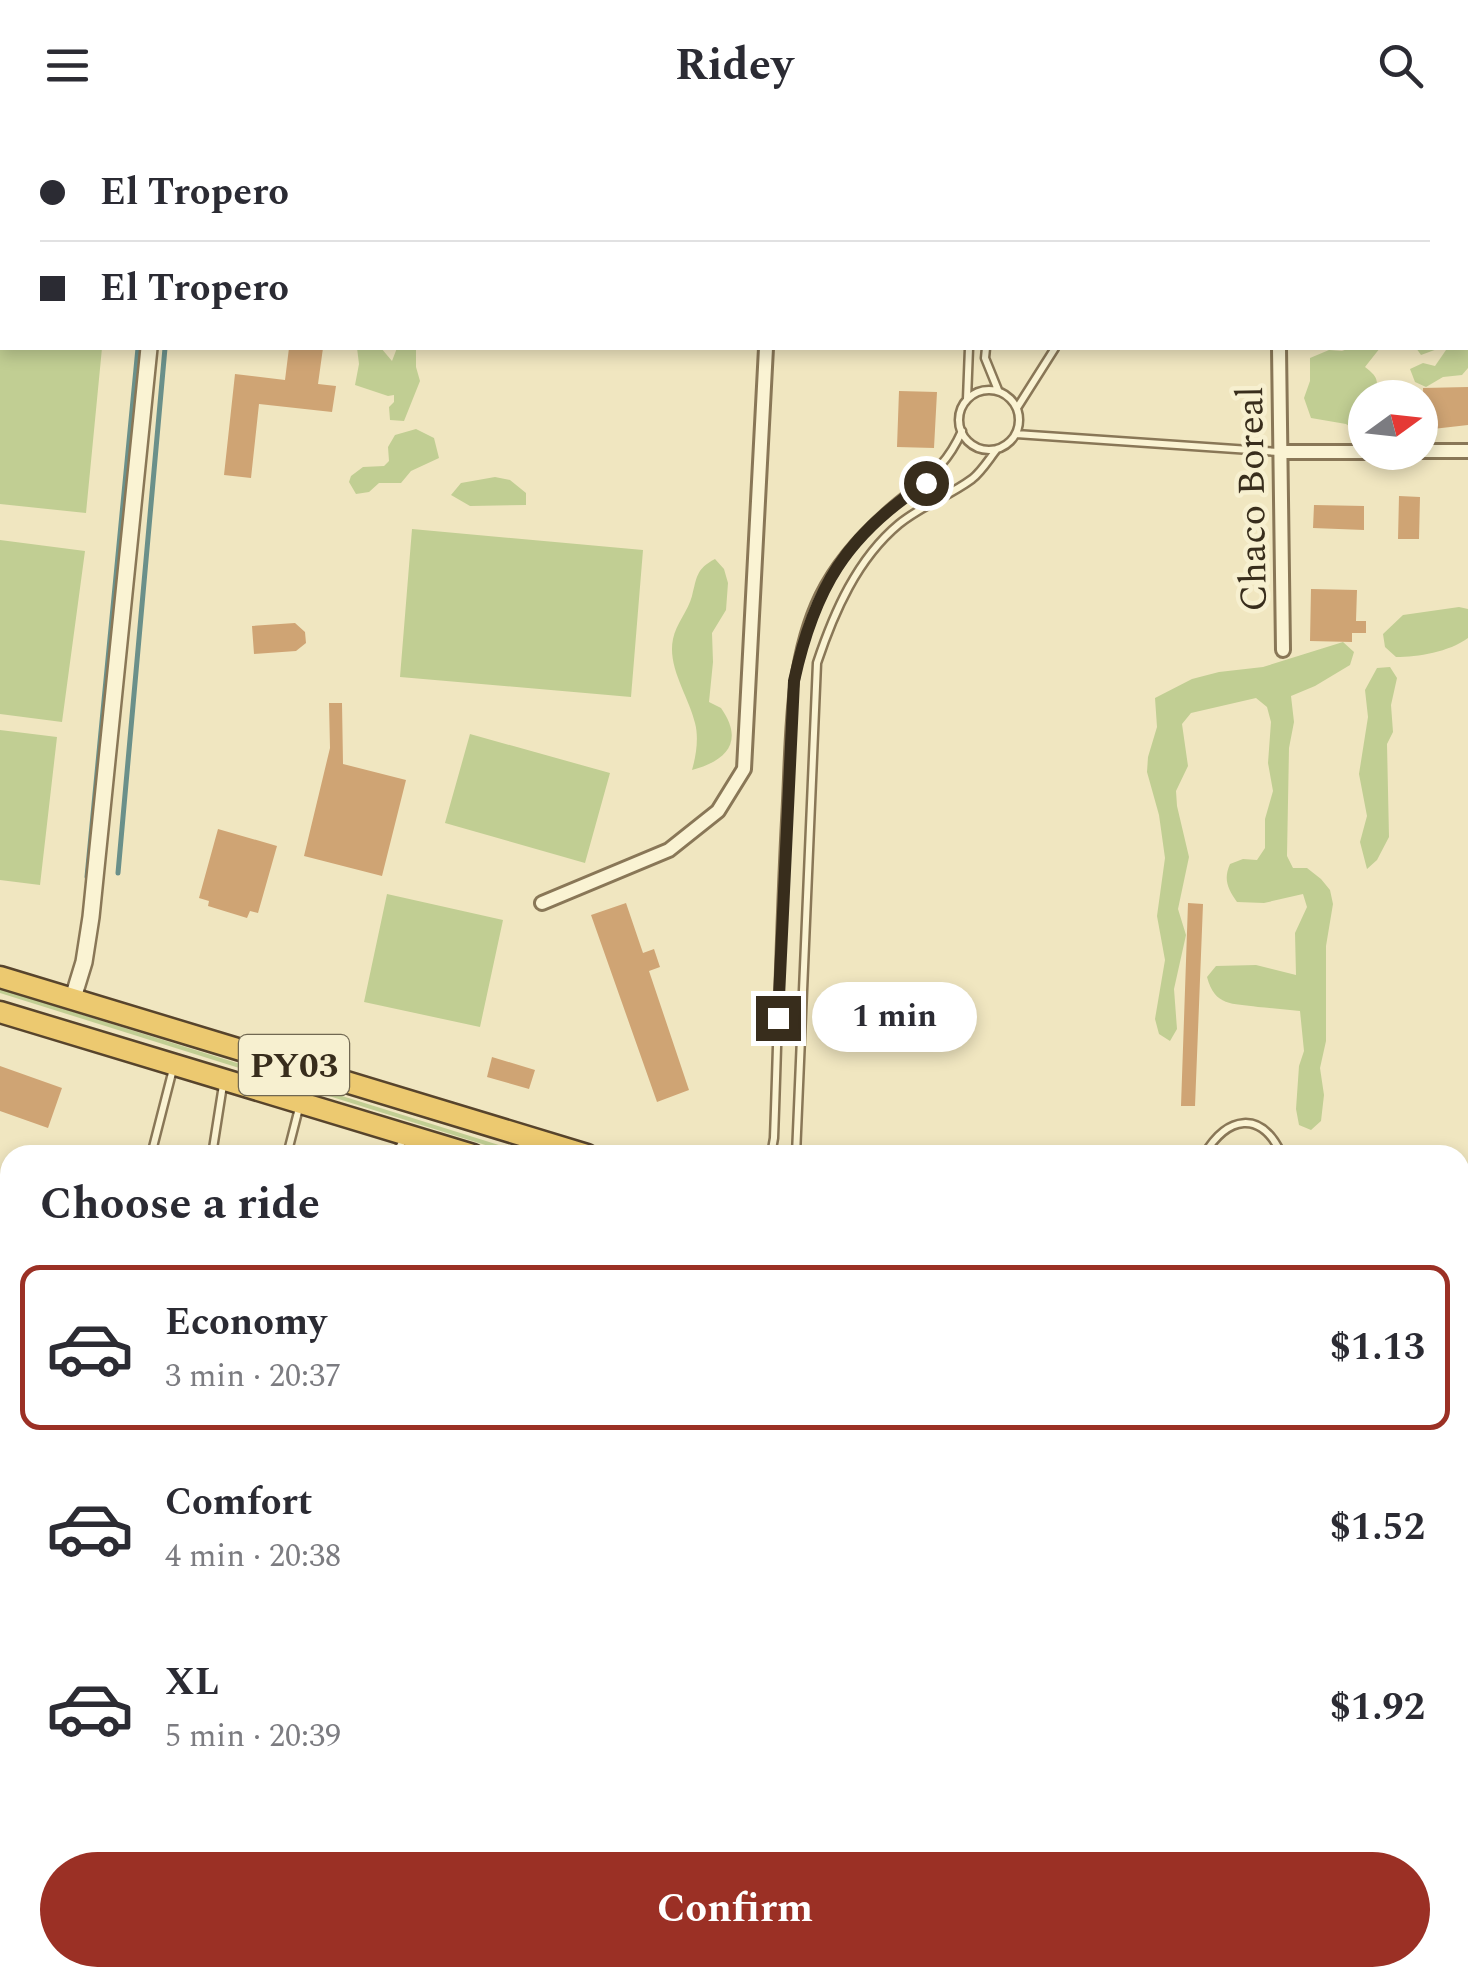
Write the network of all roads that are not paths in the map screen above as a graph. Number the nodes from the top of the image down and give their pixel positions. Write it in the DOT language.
graph roads {
  1 [pos="149,350"];
  2 [pos="766,350"];
  3 [pos="969,350"];
  4 [pos="986,350"];
  5 [pos="1054,350"];
  6 [pos="1279,350"];
  7 [pos="999,391"];
  8 [pos="968,400"];
  9 [pos="1017,408"];
  10 [pos="962,432"];
  11 [pos="1016,434"];
  12 [pos="997,449"];
  13 [pos="1282,452"];
  14 [pos="1348,452"];
  15 [pos="1438,452"];
  16 [pos="1468,452"];
  17 [pos="1283,650"];
  18 [pos="542,903"];
  19 [pos="0,978"];
  20 [pos="73,998"];
  21 [pos="0,1012"];
  22 [pos="174,1063"];
  23 [pos="224,1078"];
  24 [pos="300,1102"];
  25 [pos="406,1134"];
  26 [pos="154,1145"];
  27 [pos="214,1145"];
  28 [pos="289,1145"];
  29 [pos="400,1145"];
  30 [pos="430,1145"];
  31 [pos="555,1145"];
  32 [pos="773,1145"];
  33 [pos="796,1145"];
  34 [pos="1210,1145"];
  35 [pos="1276,1145"];
  1 -- 20 [label="street"];
  2 -- 18 [label="street"];
  3 -- 8 [label="lane"];
  4 -- 7 [label="lane"];
  5 -- 9 [label="lane"];
  6 -- 13 [label="street, Chaco Boreal"];
  7 -- 8 [label="lane"];
  7 -- 9 [label="lane"];
  8 -- 10 [label="lane"];
  9 -- 11 [label="lane"];
  10 -- 12 [label="lane"];
  10 -- 32 [label="lane"];
  11 -- 12 [label="lane"];
  11 -- 13 [label="lane"];
  12 -- 33 [label="lane"];
  13 -- 14 [label="street"];
  13 -- 17 [label="street, Chaco Boreal"];
  15 -- 16 [label="street"];
  19 -- 20 [label="highway, PY03"];
  20 -- 31 [label="highway, PY03"];
  21 -- 22 [label="highway, PY03"];
  22 -- 23 [label="highway, PY03"];
  22 -- 26 [label="lane"];
  23 -- 24 [label="highway, PY03"];
  23 -- 27 [label="lane"];
  24 -- 25 [label="highway, PY03"];
  24 -- 28 [label="lane"];
  25 -- 29 [label="lane"];
  25 -- 30 [label="highway, PY03"];
  34 -- 35 [label="lane"];
}
